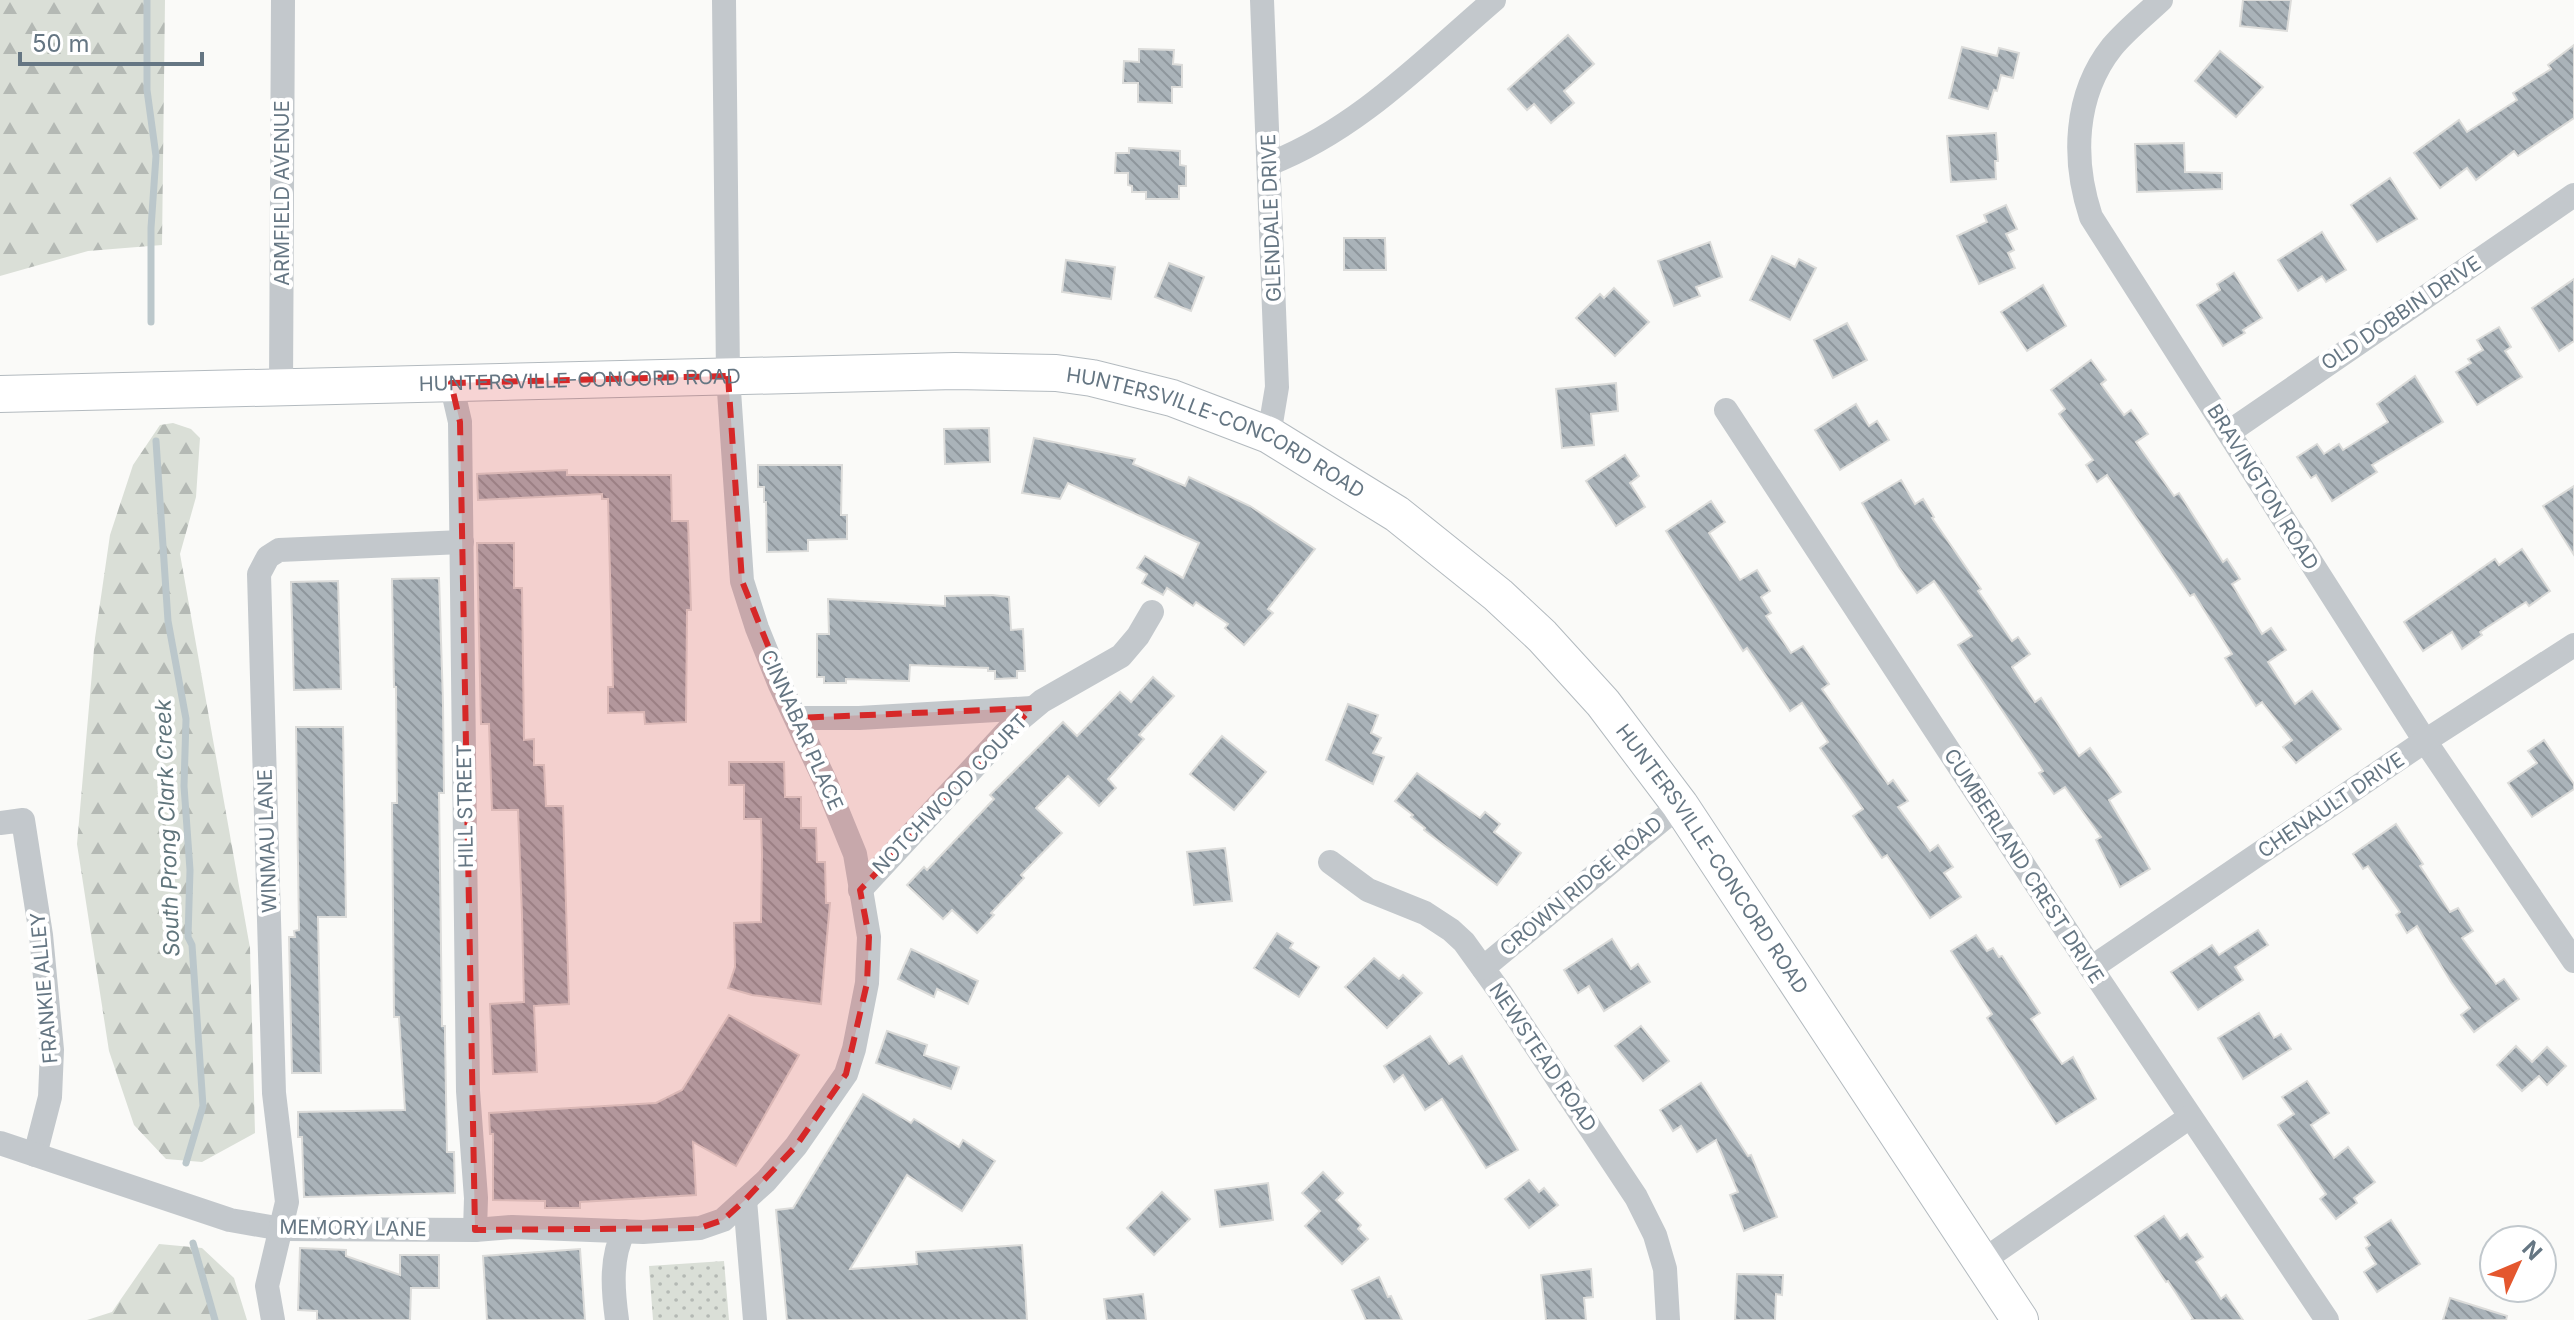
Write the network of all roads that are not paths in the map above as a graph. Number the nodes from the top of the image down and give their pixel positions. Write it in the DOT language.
graph roads {
  1 [pos="283,0"];
  2 [pos="724,0"];
  3 [pos="1262,0"];
  4 [pos="1494,0"];
  5 [pos="2161,0"];
  6 [pos="1269,164"];
  7 [pos="2574,195"];
  8 [pos="728,376"];
  9 [pos="451,383"];
  10 [pos="281,386"];
  11 [pos="0,394"];
  12 [pos="1726,410"];
  13 [pos="2229,432"];
  14 [pos="1269,435"];
  15 [pos="462,542"];
  16 [pos="1152,612"];
  17 [pos="2574,645"];
  18 [pos="1032,708"];
  19 [pos="797,718"];
  20 [pos="2425,741"];
  21 [pos="1680,805"];
  22 [pos="11,822"];
  23 [pos="1330,862"];
  24 [pos="860,890"];
  25 [pos="2574,961"];
  26 [pos="1483,968"];
  27 [pos="2091,968"];
  28 [pos="2190,1117"];
  29 [pos="0,1143"];
  30 [pos="35,1155"];
  31 [pos="745,1200"];
  32 [pos="282,1229"];
  33 [pos="475,1230"];
  34 [pos="624,1231"];
  35 [pos="1981,1262"];
  36 [pos="273,1320"];
  37 [pos="617,1320"];
  38 [pos="755,1320"];
  39 [pos="1668,1320"];
  40 [pos="2020,1320"];
  41 [pos="2327,1320"];
  1 -- 10 [label="street, ARMFIELD AVENUE"];
  2 -- 8 [label="street, CINNABAR PLACE"];
  3 -- 6 [label="street, GLENDALE DRIVE"];
  4 -- 6 [label="street"];
  5 -- 13 [label="street, BRAVINGTON ROAD"];
  6 -- 14 [label="street, GLENDALE DRIVE"];
  7 -- 13 [label="street, OLD DOBBIN DRIVE"];
  8 -- 9 [label="main road, HUNTERSVILLE-CONCORD ROAD"];
  8 -- 14 [label="main road, HUNTERSVILLE-CONCORD ROAD"];
  8 -- 19 [label="street, CINNABAR PLACE"];
  9 -- 10 [label="main road, HUNTERSVILLE-CONCORD ROAD"];
  9 -- 15 [label="street, HILL STREET"];
  10 -- 11 [label="main road, HUNTERSVILLE-CONCORD ROAD"];
  12 -- 27 [label="street, CUMBERLAND CREST DRIVE"];
  13 -- 20 [label="street, BRAVINGTON ROAD"];
  14 -- 21 [label="main road, HUNTERSVILLE-CONCORD ROAD"];
  15 -- 32 [label="street, WINMAU LANE"];
  15 -- 33 [label="street, HILL STREET"];
  16 -- 18 [label="street, NOTCHWOOD COURT"];
  17 -- 20 [label="street, CHENAULT DRIVE"];
  18 -- 19 [label="street"];
  18 -- 24 [label="street, NOTCHWOOD COURT"];
  19 -- 24 [label="street, CINNABAR PLACE"];
  20 -- 25 [label="street, BRAVINGTON ROAD"];
  20 -- 27 [label="street, CHENAULT DRIVE"];
  21 -- 26 [label="street, CROWN RIDGE ROAD"];
  21 -- 35 [label="main road, HUNTERSVILLE-CONCORD ROAD"];
  22 -- 30 [label="street, FRANKIE ALLEY"];
  23 -- 26 [label="street, NEWSTEAD ROAD"];
  24 -- 31 [label="street, CINNABAR PLACE"];
  26 -- 39 [label="street, NEWSTEAD ROAD"];
  27 -- 28 [label="street, CUMBERLAND CREST DRIVE"];
  28 -- 35 [label="street"];
  28 -- 41 [label="street, CUMBERLAND CREST DRIVE"];
  29 -- 30 [label="street, MEMORY LANE"];
  30 -- 32 [label="street, MEMORY LANE"];
  31 -- 34 [label="street, CINNABAR PLACE"];
  31 -- 38 [label="street"];
  32 -- 33 [label="street, MEMORY LANE"];
  32 -- 36 [label="street, WINMAU LANE"];
  33 -- 34 [label="street, MEMORY LANE"];
  34 -- 37 [label="street"];
  35 -- 40 [label="main road, HUNTERSVILLE-CONCORD ROAD"];
}
